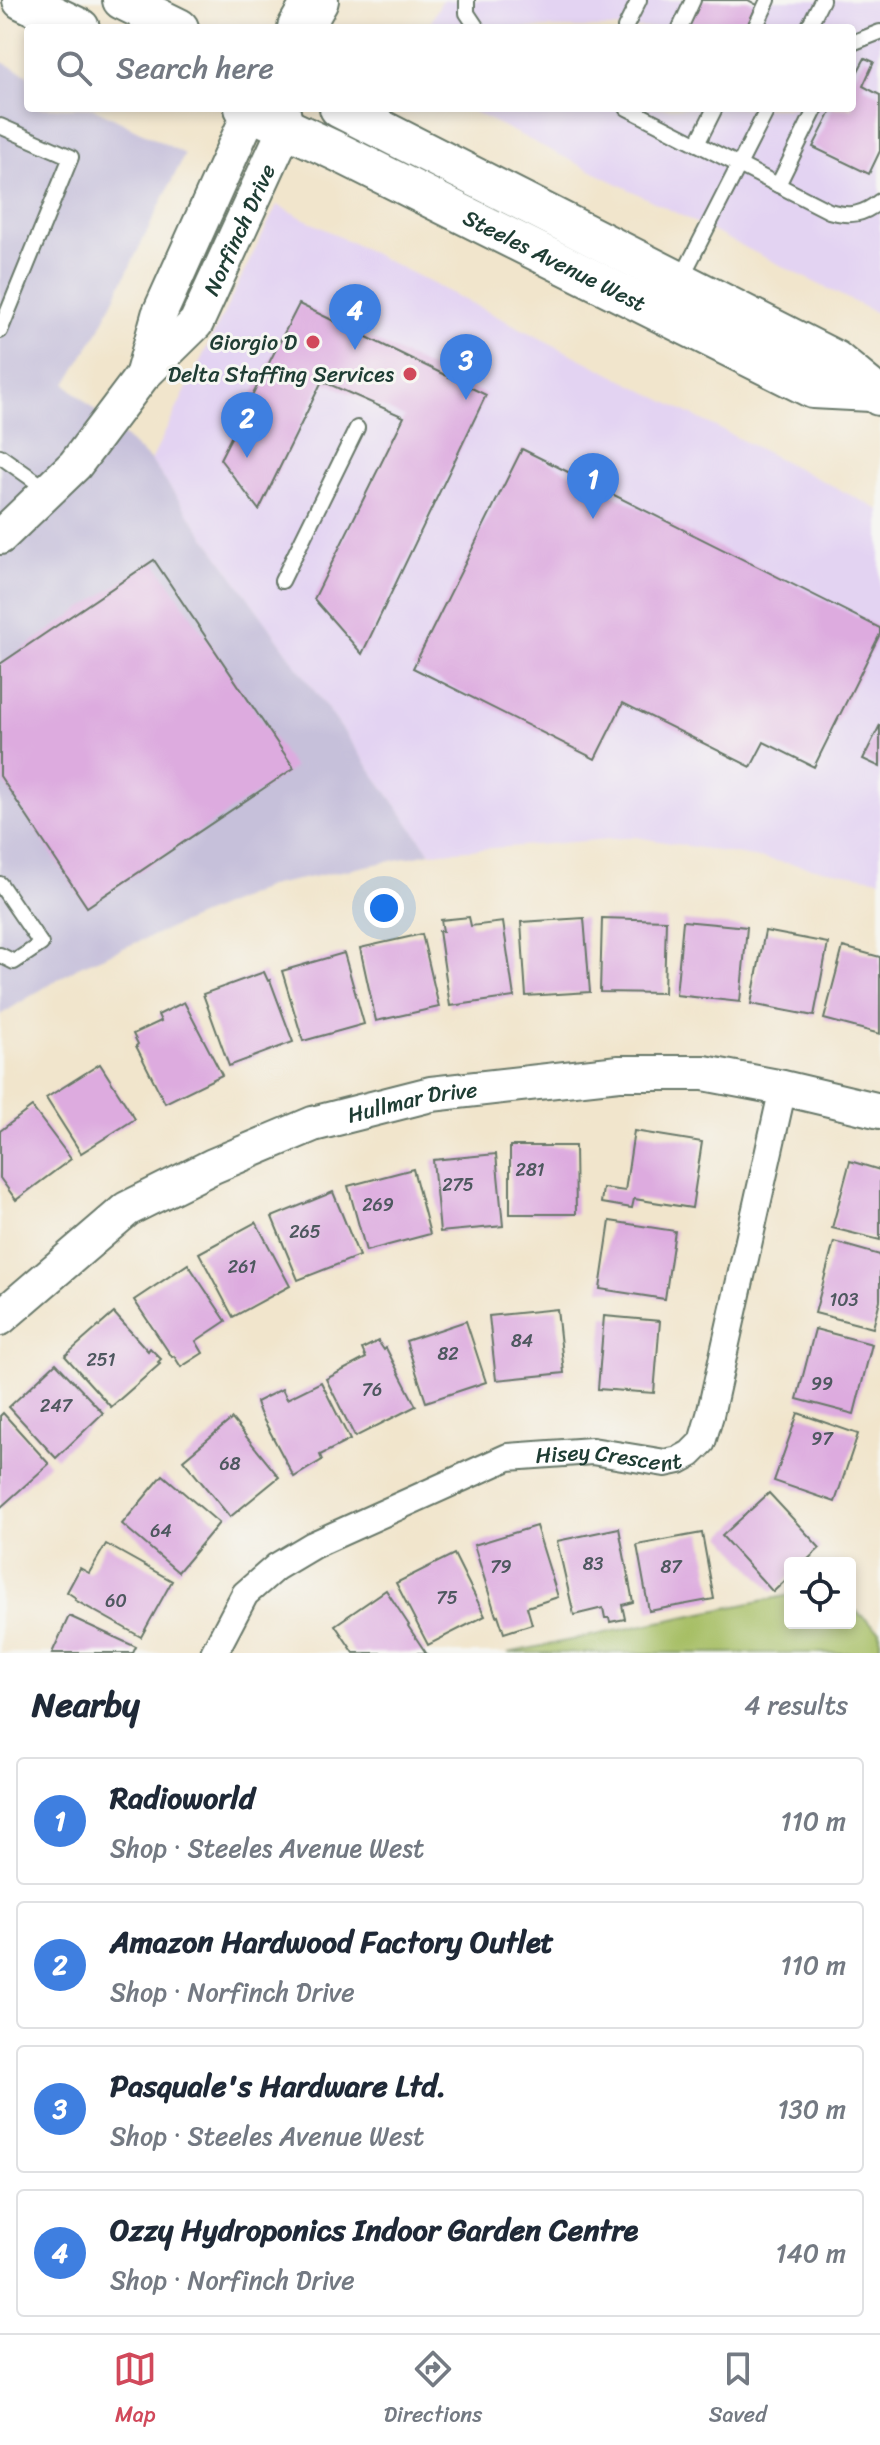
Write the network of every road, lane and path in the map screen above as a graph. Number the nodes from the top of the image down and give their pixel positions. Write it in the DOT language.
graph roads {
  1 [pos="22,0"];
  2 [pos="122,0"];
  3 [pos="316,0"];
  4 [pos="467,0"];
  5 [pos="639,0"];
  6 [pos="693,0"];
  7 [pos="768,0"];
  8 [pos="822,0"];
  9 [pos="72,24"];
  10 [pos="171,24"];
  11 [pos="302,24"];
  12 [pos="474,24"];
  13 [pos="627,24"];
  14 [pos="682,24"];
  15 [pos="757,24"];
  16 [pos="810,24"];
  17 [pos="880,32"];
  18 [pos="856,41"];
  19 [pos="263,112"];
  20 [pos="347,112"];
  21 [pos="640,112"];
  22 [pos="713,112"];
  23 [pos="766,112"];
  24 [pos="814,112"];
  25 [pos="0,126"];
  26 [pos="697,144"];
  27 [pos="740,165"];
  28 [pos="778,185"];
  29 [pos="880,201"];
  30 [pos="571,224"];
  31 [pos="553,259"];
  32 [pos="681,279"];
  33 [pos="0,331"];
  34 [pos="875,394"];
  35 [pos="357,428"];
  36 [pos="0,456"];
  37 [pos="49,491"];
  38 [pos="0,537"];
  39 [pos="282,581"];
  40 [pos="0,884"];
  41 [pos="0,955"];
  42 [pos="783,1088"];
  43 [pos="880,1111"];
  44 [pos="0,1318"];
  45 [pos="214,1653"];
  1 -- 9 [label="main road"];
  2 -- 10 [label="main road"];
  3 -- 11 [label="highway"];
  4 -- 12 [label="lane"];
  5 -- 13 [label="lane"];
  6 -- 14 [label="lane"];
  7 -- 15 [label="lane"];
  8 -- 16 [label="lane"];
  17 -- 18 [label="lane"];
  19 -- 31 [label="main road, Steeles Avenue West"];
  19 -- 37 [label="street, Norfinch Drive"];
  20 -- 30 [label="main road, Steeles Avenue West"];
  21 -- 26 [label="lane"];
  22 -- 26 [label="lane"];
  23 -- 27 [label="lane"];
  24 -- 28 [label="lane"];
  25 -- 33 [label="lane"];
  26 -- 27 [label="lane"];
  27 -- 28 [label="lane"];
  27 -- 32 [label="lane"];
  28 -- 29 [label="lane"];
  30 -- 31 [label="main road"];
  30 -- 32 [label="main road, Steeles Avenue West"];
  31 -- 34 [label="main road, Steeles Avenue West"];
  32 -- 34 [label="main road, Steeles Avenue West"];
  35 -- 39 [label="lane"];
  36 -- 37 [label="lane"];
  37 -- 38 [label="street, Norfinch Drive"];
  40 -- 41 [label="lane"];
  42 -- 43 [label="street, Hullmar Drive"];
  42 -- 44 [label="street, Hullmar Drive"];
  42 -- 45 [label="street, Hisey Crescent"];
}
